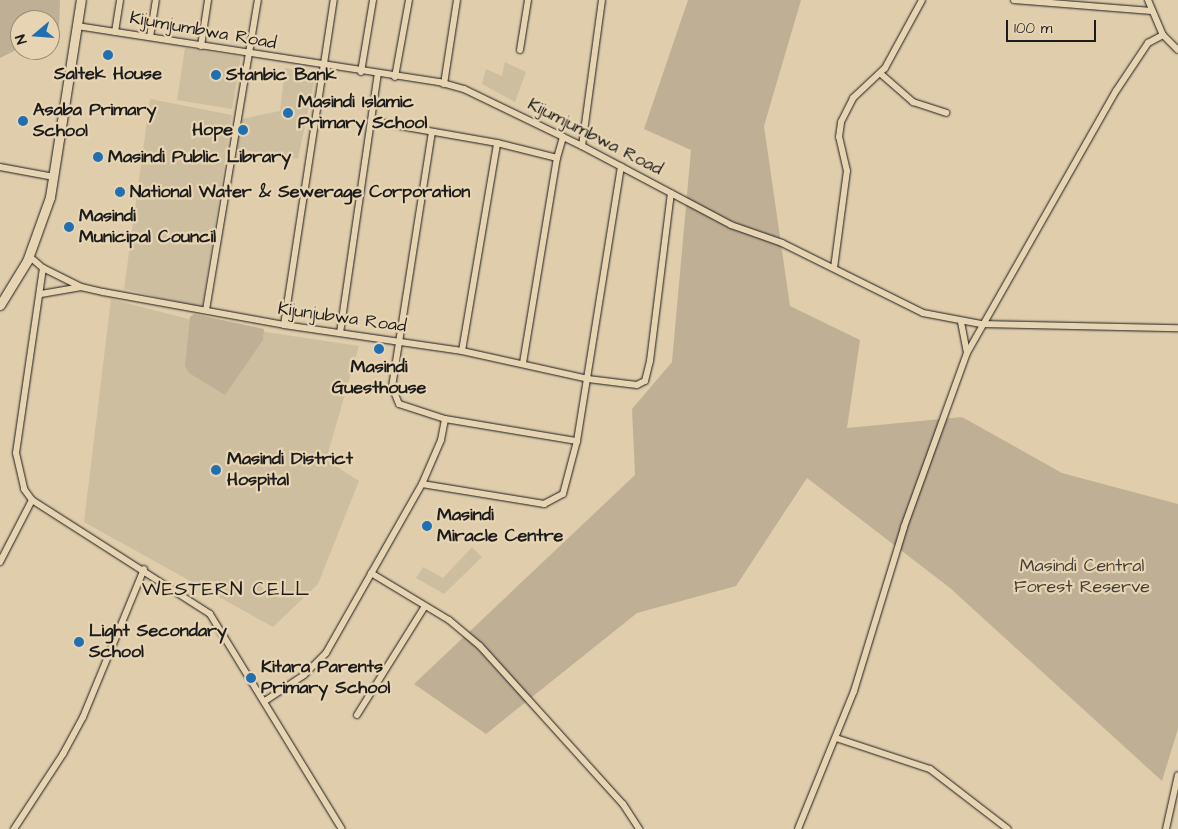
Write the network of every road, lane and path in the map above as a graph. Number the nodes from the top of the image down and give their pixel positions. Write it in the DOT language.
graph roads {
  1 [pos="82,0"];
  2 [pos="120,0"];
  3 [pos="156,0"];
  4 [pos="208,0"];
  5 [pos="258,0"];
  6 [pos="334,0"];
  7 [pos="373,0"];
  8 [pos="409,0"];
  9 [pos="457,0"];
  10 [pos="528,0"];
  11 [pos="602,0"];
  12 [pos="922,0"];
  13 [pos="1014,0"];
  14 [pos="1148,0"];
  15 [pos="1152,11"];
  16 [pos="77,26"];
  17 [pos="115,32"];
  18 [pos="1163,35"];
  19 [pos="150,37"];
  20 [pos="201,46"];
  21 [pos="520,50"];
  22 [pos="1178,50"];
  23 [pos="249,54"];
  24 [pos="324,67"];
  25 [pos="361,72"];
  26 [pos="378,74"];
  27 [pos="881,74"];
  28 [pos="395,78"];
  29 [pos="444,84"];
  30 [pos="946,113"];
  31 [pos="372,121"];
  32 [pos="432,132"];
  33 [pos="563,137"];
  34 [pos="497,143"];
  35 [pos="582,146"];
  36 [pos="557,158"];
  37 [pos="0,167"];
  38 [pos="621,167"];
  39 [pos="54,177"];
  40 [pos="671,193"];
  41 [pos="29,256"];
  42 [pos="43,268"];
  43 [pos="834,268"];
  44 [pos="81,287"];
  45 [pos="41,294"];
  46 [pos="0,305"];
  47 [pos="206,310"];
  48 [pos="962,322"];
  49 [pos="981,324"];
  50 [pos="284,325"];
  51 [pos="1178,328"];
  52 [pos="340,333"];
  53 [pos="400,341"];
  54 [pos="462,351"];
  55 [pos="967,353"];
  56 [pos="522,363"];
  57 [pos="588,379"];
  58 [pos="445,419"];
  59 [pos="577,441"];
  60 [pos="422,484"];
  61 [pos="32,500"];
  62 [pos="0,562"];
  63 [pos="144,569"];
  64 [pos="372,573"];
  65 [pos="425,606"];
  66 [pos="265,701"];
  67 [pos="357,714"];
  68 [pos="836,738"];
  69 [pos="1178,775"];
  70 [pos="14,829"];
  71 [pos="342,829"];
  72 [pos="639,829"];
  73 [pos="798,829"];
  74 [pos="1008,829"];
  75 [pos="1166,829"];
  1 -- 16 [label="main road"];
  2 -- 17 [label="street"];
  3 -- 19 [label="street"];
  4 -- 20 [label="street"];
  5 -- 23 [label="street"];
  6 -- 24 [label="street"];
  7 -- 25 [label="street"];
  8 -- 28 [label="street"];
  9 -- 29 [label="street"];
  10 -- 21 [label="street"];
  11 -- 35 [label="street"];
  12 -- 27 [label="street"];
  13 -- 15 [label="street"];
  14 -- 15 [label="street"];
  15 -- 18 [label="street"];
  16 -- 17 [label="street, Kijumjumbwa Road"];
  16 -- 39 [label="main road"];
  17 -- 19 [label="street, Kijumjumbwa Road"];
  18 -- 22 [label="street"];
  18 -- 49 [label="street"];
  19 -- 20 [label="street, Kijumjumbwa Road"];
  20 -- 23 [label="street, Kijumjumbwa Road"];
  23 -- 24 [label="street, Kijumjumbwa Road"];
  23 -- 47 [label="street"];
  24 -- 25 [label="street, Kijumjumbwa Road"];
  24 -- 50 [label="street"];
  25 -- 26 [label="street, Kijumjumbwa Road"];
  26 -- 28 [label="street, Kijumjumbwa Road"];
  26 -- 31 [label="street"];
  27 -- 30 [label="street"];
  27 -- 43 [label="street"];
  28 -- 29 [label="street, Kijumjumbwa Road"];
  29 -- 33 [label="street, Kijumjumbwa Road"];
  31 -- 32 [label="street"];
  31 -- 52 [label="street"];
  32 -- 34 [label="street"];
  32 -- 53 [label="street"];
  33 -- 35 [label="street, Kijumjumbwa Road"];
  33 -- 36 [label="street"];
  34 -- 36 [label="street"];
  34 -- 54 [label="street"];
  35 -- 38 [label="street, Kijumjumbwa Road"];
  36 -- 56 [label="street"];
  37 -- 39 [label="street"];
  38 -- 40 [label="street, Kijumjumbwa Road"];
  38 -- 57 [label="street"];
  39 -- 41 [label="main road"];
  40 -- 43 [label="street, Kijumjumbwa Road"];
  40 -- 57 [label="street, Kijunjubwa Road"];
  41 -- 42 [label="street, Kijunjubwa Road"];
  41 -- 46 [label="main road"];
  42 -- 44 [label="street, Kijunjubwa Road"];
  42 -- 45 [label="street"];
  43 -- 48 [label="street, Kijumjumbwa Road"];
  44 -- 45 [label="street"];
  44 -- 47 [label="street, Kijunjubwa Road"];
  45 -- 61 [label="street"];
  47 -- 50 [label="street, Kijunjubwa Road"];
  48 -- 49 [label="street, Kijumjumbwa Road"];
  48 -- 55 [label="street"];
  49 -- 51 [label="street, Kijumjumbwa Road"];
  49 -- 55 [label="street"];
  50 -- 52 [label="street, Kijunjubwa Road"];
  52 -- 53 [label="street, Kijunjubwa Road"];
  53 -- 54 [label="street, Kijunjubwa Road"];
  53 -- 58 [label="street"];
  54 -- 56 [label="street, Kijunjubwa Road"];
  55 -- 68 [label="street"];
  56 -- 57 [label="street, Kijunjubwa Road"];
  57 -- 59 [label="street"];
  58 -- 59 [label="street"];
  58 -- 60 [label="street"];
  59 -- 60 [label="street"];
  60 -- 64 [label="street"];
  61 -- 62 [label="street"];
  61 -- 63 [label="street"];
  63 -- 66 [label="street"];
  63 -- 70 [label="street"];
  64 -- 65 [label="street"];
  64 -- 66 [label="street"];
  65 -- 67 [label="street"];
  65 -- 72 [label="street"];
  66 -- 71 [label="street"];
  68 -- 73 [label="street"];
  68 -- 74 [label="street"];
  69 -- 75 [label="street"];
}
